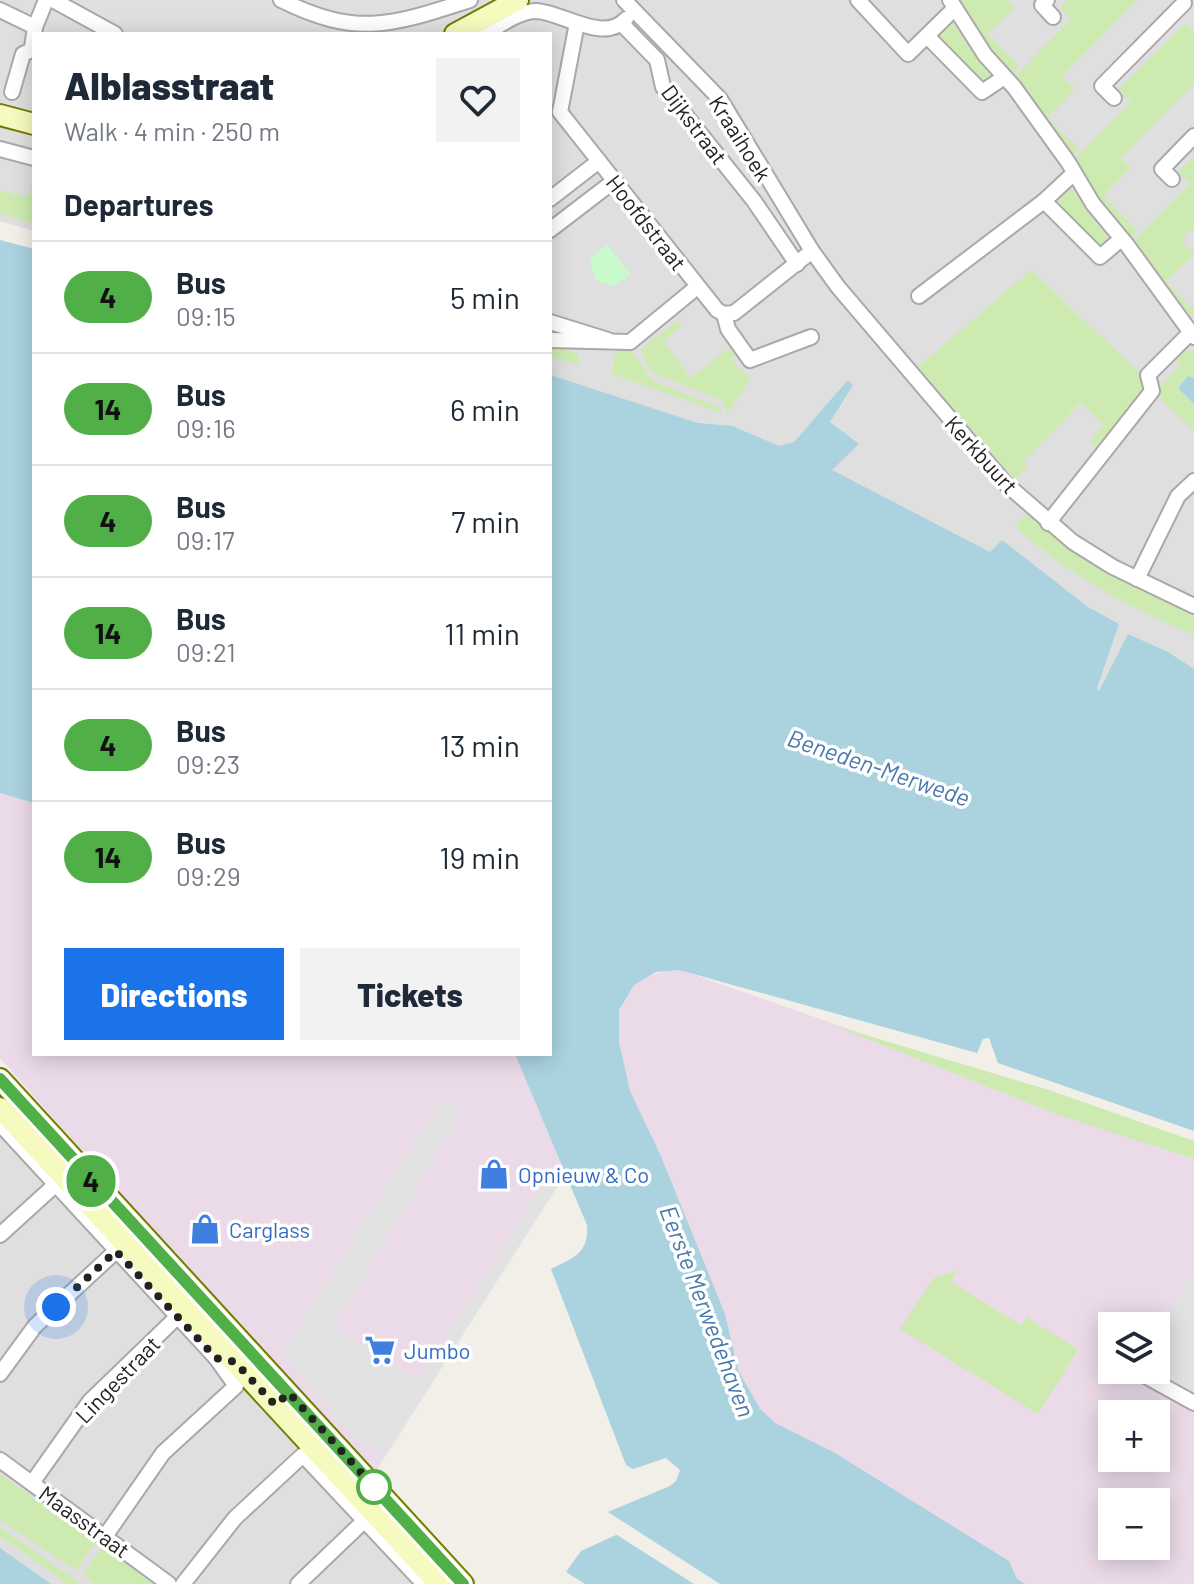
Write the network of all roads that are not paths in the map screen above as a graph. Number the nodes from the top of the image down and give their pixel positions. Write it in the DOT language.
graph roads {
  1 [pos="46,0"];
  2 [pos="53,0"];
  3 [pos="281,0"];
  4 [pos="470,0"];
  5 [pos="518,0"];
  6 [pos="858,0"];
  7 [pos="1047,0"];
  8 [pos="1183,2"];
  9 [pos="952,4"];
  10 [pos="629,5"];
  11 [pos="0,10"];
  12 [pos="1053,17"];
  13 [pos="1194,17"];
  14 [pos="577,23"];
  15 [pos="622,24"];
  16 [pos="35,27"];
  17 [pos="395,29"];
  18 [pos="35,32"];
  19 [pos="111,32"];
  20 [pos="459,32"];
  21 [pos="489,32"];
  22 [pos="927,36"];
  23 [pos="32,50"];
  24 [pos="1003,78"];
  25 [pos="12,92"];
  26 [pos="1114,98"];
  27 [pos="0,115"];
  28 [pos="32,123"];
  29 [pos="1194,136"];
  30 [pos="0,149"];
  31 [pos="32,157"];
  32 [pos="599,161"];
  33 [pos="1073,174"];
  34 [pos="1172,179"];
  35 [pos="614,181"];
  36 [pos="552,197"];
  37 [pos="1044,201"];
  38 [pos="552,228"];
  39 [pos="1120,240"];
  40 [pos="812,251"];
  41 [pos="797,264"];
  42 [pos="697,287"];
  43 [pos="919,296"];
  44 [pos="724,314"];
  45 [pos="552,323"];
  46 [pos="1192,335"];
  47 [pos="811,337"];
  48 [pos="552,340"];
  49 [pos="616,344"];
  50 [pos="1194,481"];
  51 [pos="1048,523"];
  52 [pos="1137,579"];
  53 [pos="1194,606"];
  54 [pos="0,1079"];
  55 [pos="0,1108"];
  56 [pos="0,1124"];
  57 [pos="73,1185"];
  58 [pos="0,1235"];
  59 [pos="116,1251"];
  60 [pos="177,1317"];
  61 [pos="225,1360"];
  62 [pos="0,1374"];
  63 [pos="1160,1384"];
  64 [pos="282,1399"];
  65 [pos="1194,1403"];
  66 [pos="0,1460"];
  67 [pos="338,1482"];
  68 [pos="32,1483"];
  69 [pos="365,1520"];
  70 [pos="106,1535"];
  71 [pos="169,1584"];
  72 [pos="183,1584"];
  73 [pos="298,1584"];
  74 [pos="424,1584"];
  75 [pos="439,1584"];
  76 [pos="463,1584"];
  1 -- 16 [label="street"];
  2 -- 19 [label="street"];
  3 -- 17 [label="street"];
  4 -- 17 [label="street"];
  5 -- 20 [label="main road"];
  6 -- 22 [label="street"];
  7 -- 12 [label="street"];
  8 -- 13 [label="street"];
  8 -- 26 [label="street"];
  9 -- 22 [label="street"];
  9 -- 24 [label="street"];
  10 -- 15 [label="street"];
  10 -- 40 [label="street, Kraaihoek"];
  11 -- 16 [label="street"];
  14 -- 15 [label="street"];
  14 -- 21 [label="street"];
  14 -- 32 [label="street, Hoofdstraat"];
  15 -- 41 [label="street, Dijkstraat"];
  16 -- 18 [label="street"];
  22 -- 24 [label="street"];
  23 -- 25 [label="street"];
  24 -- 33 [label="street"];
  27 -- 28 [label="main road"];
  29 -- 34 [label="street"];
  30 -- 31 [label="street"];
  32 -- 35 [label="street, Hoofdstraat"];
  32 -- 36 [label="street"];
  33 -- 37 [label="street"];
  33 -- 39 [label="street"];
  35 -- 38 [label="street"];
  35 -- 42 [label="street, Hoofdstraat"];
  37 -- 39 [label="street"];
  37 -- 43 [label="street"];
  39 -- 46 [label="street"];
  40 -- 41 [label="street"];
  40 -- 51 [label="street, Kerkbuurt"];
  41 -- 44 [label="street"];
  42 -- 44 [label="street, Hoofdstraat"];
  42 -- 49 [label="street"];
  44 -- 47 [label="street, Hoofdstraat"];
  45 -- 49 [label="street"];
  46 -- 51 [label="street"];
  48 -- 49 [label="street"];
  50 -- 52 [label="street"];
  51 -- 52 [label="street, Kerkbuurt"];
  52 -- 53 [label="street, Kerkbuurt"];
  54 -- 57 [label="main road"];
  55 -- 57 [label="main road"];
  56 -- 57 [label="street"];
  57 -- 58 [label="street"];
  57 -- 59 [label="street"];
  57 -- 61 [label="main road"];
  57 -- 64 [label="main road"];
  59 -- 60 [label="street"];
  59 -- 62 [label="street"];
  60 -- 61 [label="street"];
  60 -- 68 [label="street, Lingestraat"];
  61 -- 64 [label="main road"];
  61 -- 70 [label="street"];
  63 -- 65 [label="street"];
  64 -- 67 [label="main road"];
  64 -- 76 [label="main road"];
  66 -- 68 [label="street, Maasstraat"];
  67 -- 69 [label="street"];
  67 -- 72 [label="street"];
  67 -- 75 [label="main road"];
  68 -- 70 [label="street, Maasstraat"];
  69 -- 73 [label="street"];
  69 -- 74 [label="street"];
  70 -- 71 [label="street, Maasstraat"];
}
